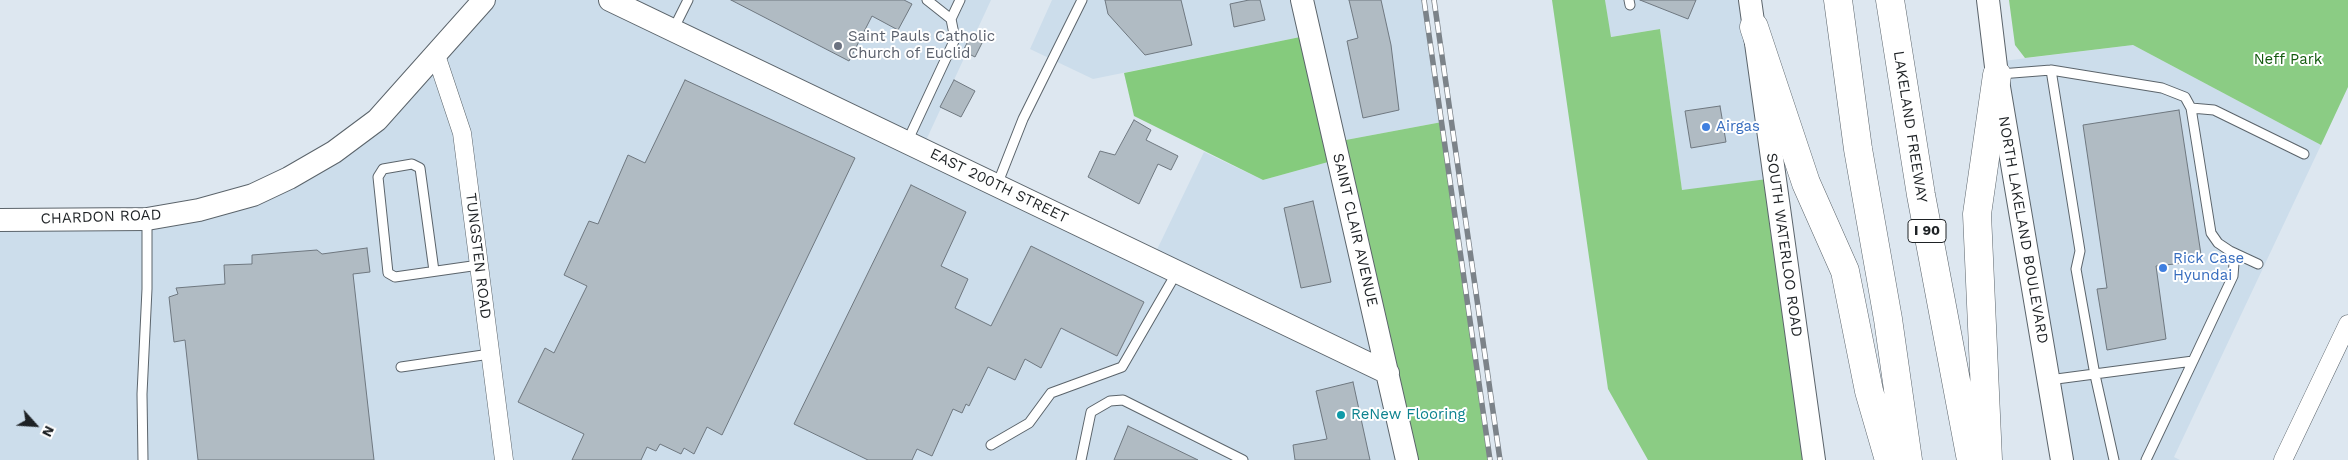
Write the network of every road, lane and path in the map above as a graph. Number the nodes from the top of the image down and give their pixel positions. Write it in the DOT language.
graph roads {
  1 [pos="484,0"];
  2 [pos="610,0"];
  3 [pos="688,0"];
  4 [pos="926,0"];
  5 [pos="960,0"];
  6 [pos="1082,0"];
  7 [pos="1302,0"];
  8 [pos="1750,0"];
  9 [pos="1838,0"];
  10 [pos="1890,0"];
  11 [pos="1988,0"];
  12 [pos="951,20"];
  13 [pos="1754,28"];
  14 [pos="673,30"];
  15 [pos="436,55"];
  16 [pos="2051,70"];
  17 [pos="1997,75"];
  18 [pos="2191,108"];
  19 [pos="907,142"];
  20 [pos="2304,154"];
  21 [pos="997,186"];
  22 [pos="147,219"];
  23 [pos="0,220"];
  24 [pos="2230,251"];
  25 [pos="479,264"];
  26 [pos="2258,264"];
  27 [pos="434,271"];
  28 [pos="1177,272"];
  29 [pos="2348,324"];
  30 [pos="490,354"];
  31 [pos="2193,361"];
  32 [pos="401,367"];
  33 [pos="1388,373"];
  34 [pos="2095,375"];
  35 [pos="2048,380"];
  36 [pos="991,445"];
  37 [pos="143,460"];
  38 [pos="504,460"];
  39 [pos="1081,460"];
  40 [pos="1243,460"];
  41 [pos="1407,460"];
  42 [pos="1814,460"];
  43 [pos="1889,460"];
  44 [pos="1908,460"];
  45 [pos="1971,460"];
  46 [pos="1988,460"];
  47 [pos="2062,460"];
  48 [pos="2114,460"];
  49 [pos="2146,460"];
  50 [pos="2283,460"];
  1 -- 15 [label="street, CHARDON ROAD"];
  2 -- 14 [label="street, EAST 200TH STREET"];
  3 -- 14 [label="lane"];
  4 -- 12 [label="lane"];
  5 -- 12 [label="lane"];
  6 -- 21 [label="lane"];
  7 -- 33 [label="street, SAINT CLAIR AVENUE"];
  8 -- 13 [label="street, SOUTH WATERLOO ROAD"];
  9 -- 44 [label="highway"];
  10 -- 45 [label="highway, LAKELAND FREEWAY / I 90"];
  11 -- 17 [label="street, NORTH LAKELAND BOULEVARD"];
  12 -- 19 [label="lane"];
  13 -- 42 [label="street, SOUTH WATERLOO ROAD"];
  13 -- 43 [label="highway"];
  14 -- 19 [label="street, EAST 200TH STREET"];
  15 -- 22 [label="street, CHARDON ROAD"];
  15 -- 25 [label="street, TUNGSTEN ROAD"];
  16 -- 17 [label="lane"];
  16 -- 18 [label="lane"];
  16 -- 34 [label="lane"];
  17 -- 35 [label="street, NORTH LAKELAND BOULEVARD"];
  17 -- 46 [label="highway"];
  18 -- 20 [label="lane"];
  18 -- 24 [label="lane"];
  19 -- 21 [label="street, EAST 200TH STREET"];
  21 -- 28 [label="street, EAST 200TH STREET"];
  22 -- 23 [label="street, CHARDON ROAD"];
  22 -- 37 [label="lane"];
  24 -- 26 [label="lane"];
  24 -- 31 [label="lane"];
  25 -- 27 [label="lane"];
  25 -- 30 [label="street, TUNGSTEN ROAD"];
  27 -- 27 [label="lane"];
  28 -- 33 [label="street, EAST 200TH STREET"];
  28 -- 36 [label="lane"];
  29 -- 50 [label="street"];
  30 -- 32 [label="lane"];
  30 -- 38 [label="street, TUNGSTEN ROAD"];
  31 -- 34 [label="lane"];
  31 -- 49 [label="lane"];
  33 -- 41 [label="street, SAINT CLAIR AVENUE"];
  34 -- 35 [label="lane"];
  34 -- 48 [label="lane"];
  35 -- 47 [label="street, NORTH LAKELAND BOULEVARD"];
  39 -- 40 [label="lane"];
}
